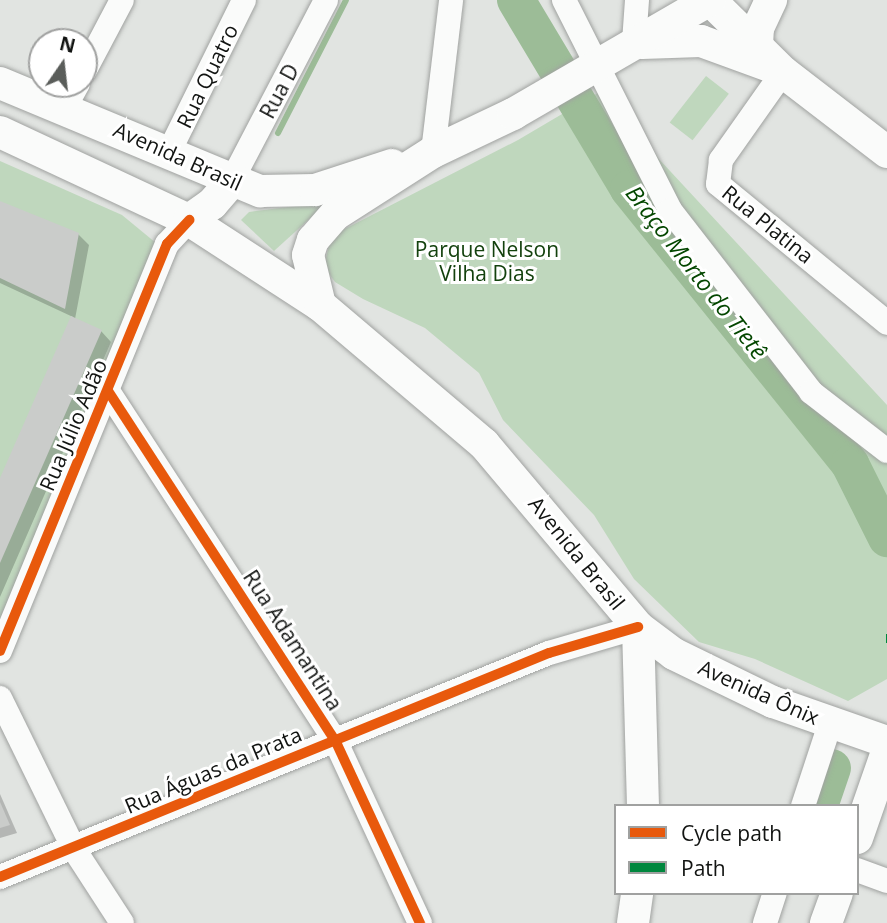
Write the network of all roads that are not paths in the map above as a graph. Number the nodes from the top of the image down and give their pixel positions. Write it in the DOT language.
graph roads {
  1 [pos="122,0"];
  2 [pos="244,0"];
  3 [pos="326,0"];
  4 [pos="451,0"];
  5 [pos="564,0"];
  6 [pos="637,0"];
  7 [pos="710,0"];
  8 [pos="771,0"];
  9 [pos="632,43"];
  10 [pos="98,45"];
  11 [pos="757,46"];
  12 [pos="595,65"];
  13 [pos="783,72"];
  14 [pos="0,83"];
  15 [pos="28,88"];
  16 [pos="76,98"];
  17 [pos="0,132"];
  18 [pos="169,152"];
  19 [pos="433,152"];
  20 [pos="887,152"];
  21 [pos="231,182"];
  22 [pos="189,220"];
  23 [pos="320,305"];
  24 [pos="887,323"];
  25 [pos="108,391"];
  26 [pos="887,451"];
  27 [pos="638,627"];
  28 [pos="0,651"];
  29 [pos="0,698"];
  30 [pos="830,724"];
  31 [pos="335,740"];
  32 [pos="887,742"];
  33 [pos="887,752"];
  34 [pos="643,804"];
  35 [pos="804,804"];
  36 [pos="859,832"];
  37 [pos="74,849"];
  38 [pos="859,871"];
  39 [pos="0,877"];
  40 [pos="887,881"];
  41 [pos="636,895"];
  42 [pos="774,895"];
  43 [pos="836,895"];
  44 [pos="122,923"];
  45 [pos="420,923"];
  46 [pos="633,923"];
  47 [pos="765,923"];
  48 [pos="827,923"];
  1 -- 10 [label="street"];
  2 -- 18 [label="street, Rua Quatro"];
  3 -- 21 [label="street, Rua D"];
  4 -- 19 [label="street"];
  5 -- 12 [label="street"];
  6 -- 9 [label="street"];
  7 -- 9 [label="main road"];
  7 -- 11 [label="main road"];
  8 -- 11 [label="main road"];
  9 -- 12 [label="main road"];
  9 -- 13 [label="main road"];
  11 -- 13 [label="main road"];
  12 -- 19 [label="main road"];
  12 -- 26 [label="street"];
  13 -- 20 [label="main road"];
  13 -- 24 [label="street, Rua Platina"];
  14 -- 15 [label="main road, Avenida Brasil"];
  16 -- 18 [label="main road, Avenida Brasil"];
  17 -- 22 [label="main road, Avenida Brasil"];
  18 -- 21 [label="main road, Avenida Brasil"];
  19 -- 21 [label="main road, Avenida Brasil"];
  19 -- 23 [label="main road"];
  21 -- 22 [label="main road"];
  22 -- 23 [label="main road, Avenida Brasil"];
  22 -- 25 [label="street, Rua Júlio Adão"];
  23 -- 27 [label="main road, Avenida Brasil"];
  25 -- 28 [label="street, Rua Júlio Adão"];
  25 -- 31 [label="street, Rua Adamantina"];
  27 -- 30 [label="main road, Avenida Ônix"];
  27 -- 31 [label="street, Rua Águas da Prata"];
  27 -- 34 [label="main road, Avenida Brasil"];
  29 -- 37 [label="street"];
  30 -- 32 [label="main road, Avenida Ônix"];
  30 -- 35 [label="street"];
  31 -- 37 [label="street, Rua Águas da Prata"];
  31 -- 45 [label="street, Rua Adamantina"];
  33 -- 36 [label="main road"];
  37 -- 39 [label="street, Rua Águas da Prata"];
  37 -- 44 [label="street"];
  38 -- 40 [label="street"];
  41 -- 46 [label="main road"];
  42 -- 47 [label="street"];
  43 -- 48 [label="main road"];
}
